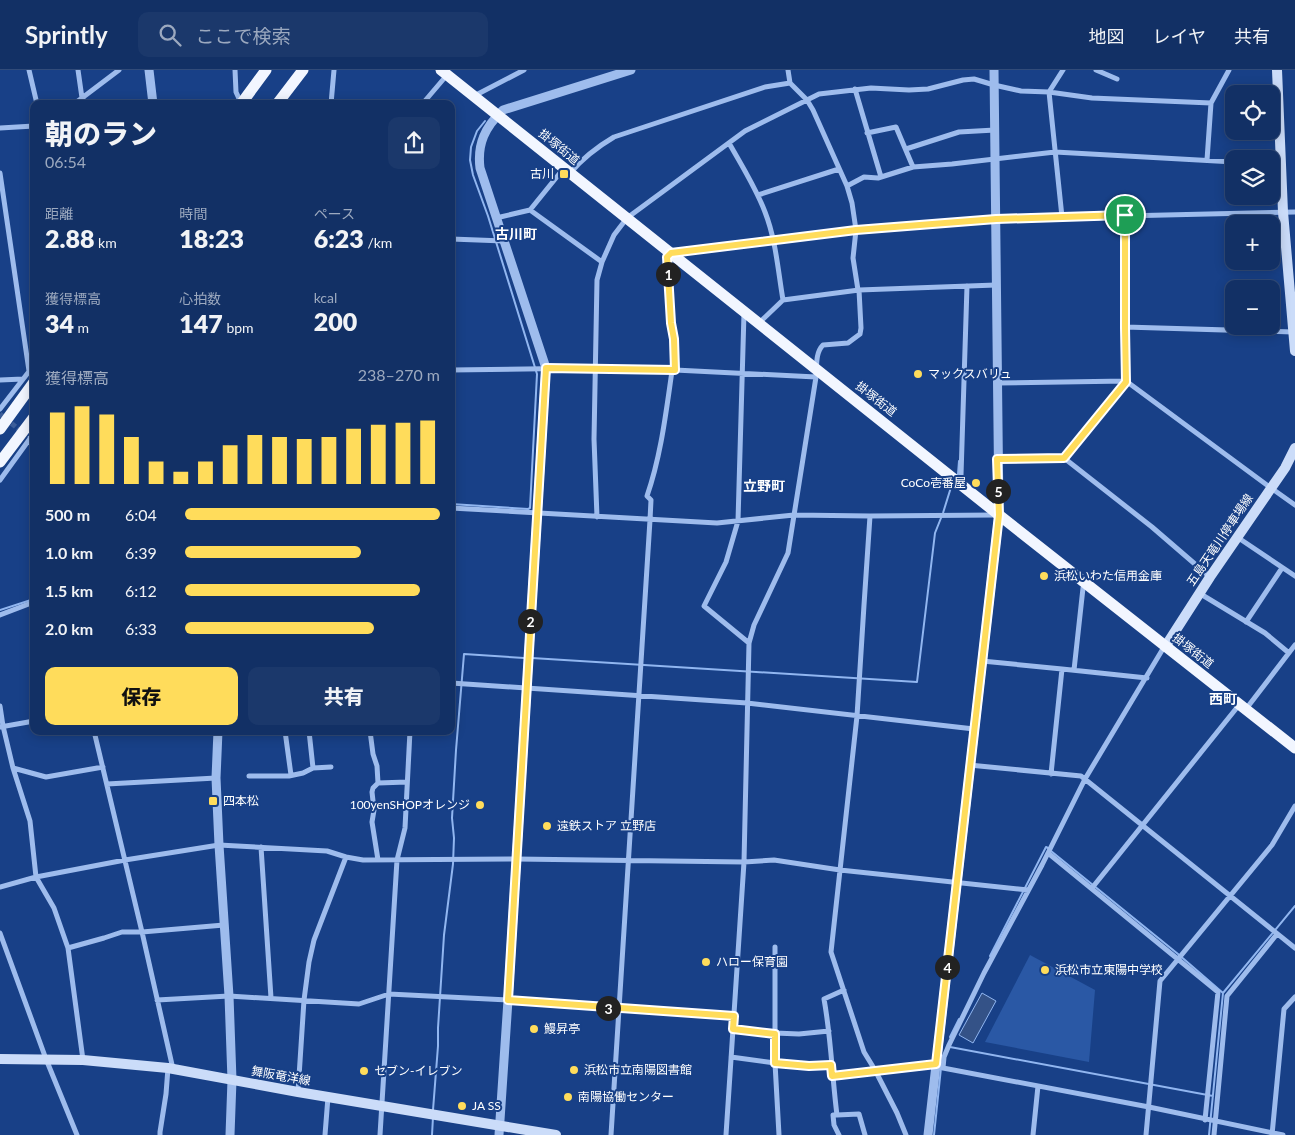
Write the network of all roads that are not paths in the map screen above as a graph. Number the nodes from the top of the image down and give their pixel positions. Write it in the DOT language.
graph roads {
  1 [pos="29,70"];
  2 [pos="78,70"];
  3 [pos="119,70"];
  4 [pos="149,70"];
  5 [pos="235,70"];
  6 [pos="266,70"];
  7 [pos="304,70"];
  8 [pos="334,70"];
  9 [pos="524,70"];
  10 [pos="788,70"];
  11 [pos="994,70"];
  12 [pos="1062,70"];
  13 [pos="1096,70"];
  14 [pos="1229,70"];
  15 [pos="1277,70"];
  16 [pos="626,71"];
  17 [pos="450,73"];
  18 [pos="1117,79"];
  19 [pos="790,83"];
  20 [pos="994,85"];
  21 [pos="856,89"];
  22 [pos="1049,92"];
  23 [pos="474,96"];
  24 [pos="82,98"];
  25 [pos="36,100"];
  26 [pos="79,100"];
  27 [pos="153,100"];
  28 [pos="239,100"];
  29 [pos="244,100"];
  30 [pos="279,100"];
  31 [pos="331,100"];
  32 [pos="427,100"];
  33 [pos="807,100"];
  34 [pos="1211,103"];
  35 [pos="498,115"];
  36 [pos="30,126"];
  37 [pos="0,128"];
  38 [pos="995,130"];
  39 [pos="867,133"];
  40 [pos="729,143"];
  41 [pos="906,149"];
  42 [pos="1276,150"];
  43 [pos="1054,152"];
  44 [pos="995,159"];
  45 [pos="1207,160"];
  46 [pos="1225,161"];
  47 [pos="914,167"];
  48 [pos="839,169"];
  49 [pos="567,170"];
  50 [pos="0,173"];
  51 [pos="881,177"];
  52 [pos="847,186"];
  53 [pos="1280,191"];
  54 [pos="758,195"];
  55 [pos="530,210"];
  56 [pos="1283,212"];
  57 [pos="1295,212"];
  58 [pos="3,215"];
  59 [pos="1125,215"];
  60 [pos="1062,217"];
  61 [pos="496,218"];
  62 [pos="627,218"];
  63 [pos="996,219"];
  64 [pos="856,230"];
  65 [pos="455,239"];
  66 [pos="773,240"];
  67 [pos="504,241"];
  68 [pos="671,253"];
  69 [pos="602,262"];
  70 [pos="1292,279"];
  71 [pos="996,285"];
  72 [pos="967,286"];
  73 [pos="858,290"];
  74 [pos="783,300"];
  75 [pos="744,312"];
  76 [pos="759,324"];
  77 [pos="1125,328"];
  78 [pos="1293,332"];
  79 [pos="1295,351"];
  80 [pos="546,368"];
  81 [pos="595,368"];
  82 [pos="455,370"];
  83 [pos="674,370"];
  84 [pos="29,371"];
  85 [pos="742,373"];
  86 [pos="817,374"];
  87 [pos="0,380"];
  88 [pos="28,381"];
  89 [pos="1126,382"];
  90 [pos="997,383"];
  91 [pos="0,409"];
  92 [pos="30,422"];
  93 [pos="0,428"];
  94 [pos="30,439"];
  95 [pos="1295,448"];
  96 [pos="1064,458"];
  97 [pos="997,459"];
  98 [pos="0,462"];
  99 [pos="0,480"];
  100 [pos="955,480"];
  101 [pos="1271,488"];
  102 [pos="1295,505"];
  103 [pos="455,508"];
  104 [pos="537,514"];
  105 [pos="794,515"];
  106 [pos="999,515"];
  107 [pos="870,516"];
  108 [pos="597,517"];
  109 [pos="650,520"];
  110 [pos="738,521"];
  111 [pos="1237,537"];
  112 [pos="1282,568"];
  113 [pos="1295,576"];
  114 [pos="1210,577"];
  115 [pos="1086,584"];
  116 [pos="1199,593"];
  117 [pos="30,604"];
  118 [pos="0,615"];
  119 [pos="1246,622"];
  120 [pos="749,643"];
  121 [pos="1295,645"];
  122 [pos="1165,647"];
  123 [pos="1289,653"];
  124 [pos="982,661"];
  125 [pos="1062,669"];
  126 [pos="1074,670"];
  127 [pos="1147,678"];
  128 [pos="455,684"];
  129 [pos="526,688"];
  130 [pos="639,695"];
  131 [pos="747,702"];
  132 [pos="0,706"];
  133 [pos="1242,707"];
  134 [pos="857,716"];
  135 [pos="30,722"];
  136 [pos="2,726"];
  137 [pos="974,729"];
  138 [pos="95,735"];
  139 [pos="218,735"];
  140 [pos="286,735"];
  141 [pos="309,735"];
  142 [pos="371,735"];
  143 [pos="410,735"];
  144 [pos="1295,748"];
  145 [pos="969,765"];
  146 [pos="103,767"];
  147 [pos="331,767"];
  148 [pos="13,768"];
  149 [pos="313,768"];
  150 [pos="1051,774"];
  151 [pos="291,775"];
  152 [pos="249,776"];
  153 [pos="216,778"];
  154 [pos="1085,779"];
  155 [pos="407,782"];
  156 [pos="378,783"];
  157 [pos="107,784"];
  158 [pos="1295,806"];
  159 [pos="1142,826"];
  160 [pos="219,844"];
  161 [pos="261,847"];
  162 [pos="1048,853"];
  163 [pos="346,857"];
  164 [pos="516,859"];
  165 [pos="125,860"];
  166 [pos="378,860"];
  167 [pos="397,860"];
  168 [pos="629,860"];
  169 [pos="744,862"];
  170 [pos="840,870"];
  171 [pos="36,877"];
  172 [pos="956,882"];
  173 [pos="0,888"];
  174 [pos="1092,888"];
  175 [pos="1028,890"];
  176 [pos="1230,895"];
  177 [pos="224,925"];
  178 [pos="142,932"];
  179 [pos="1276,932"];
  180 [pos="0,933"];
  181 [pos="775,947"];
  182 [pos="68,948"];
  183 [pos="1295,948"];
  184 [pos="1178,959"];
  185 [pos="844,990"];
  186 [pos="389,994"];
  187 [pos="229,996"];
  188 [pos="1295,997"];
  189 [pos="271,998"];
  190 [pos="157,1000"];
  191 [pos="304,1000"];
  192 [pos="508,1000"];
  193 [pos="620,1008"];
  194 [pos="734,1016"];
  195 [pos="733,1029"];
  196 [pos="830,1031"];
  197 [pos="775,1034"];
  198 [pos="731,1057"];
  199 [pos="0,1059"];
  200 [pos="46,1059"];
  201 [pos="83,1060"];
  202 [pos="775,1063"];
  203 [pos="831,1065"];
  204 [pos="939,1066"];
  205 [pos="170,1069"];
  206 [pos="875,1070"];
  207 [pos="832,1076"];
  208 [pos="232,1080"];
  209 [pos="1038,1086"];
  210 [pos="298,1092"];
  211 [pos="328,1096"];
  212 [pos="381,1106"];
  213 [pos="1149,1108"];
  214 [pos="837,1115"];
  215 [pos="1205,1120"];
  216 [pos="1216,1122"];
  217 [pos="499,1130"];
  218 [pos="1272,1134"];
  219 [pos="78,1135"];
  220 [pos="160,1135"];
  221 [pos="230,1135"];
  222 [pos="325,1135"];
  223 [pos="380,1135"];
  224 [pos="556,1135"];
  225 [pos="611,1135"];
  226 [pos="726,1135"];
  227 [pos="779,1135"];
  228 [pos="840,1135"];
  229 [pos="865,1135"];
  230 [pos="906,1135"];
  231 [pos="928,1135"];
  232 [pos="1033,1135"];
  233 [pos="1146,1135"];
  234 [pos="1214,1135"];
  235 [pos="1283,1135"];
  1 -- 25 [label="street"];
  2 -- 24 [label="street"];
  3 -- 24 [label="street"];
  4 -- 27 [label="street"];
  5 -- 28 [label="street"];
  6 -- 29 [label="highway"];
  7 -- 30 [label="highway"];
  8 -- 31 [label="street"];
  9 -- 23 [label="street"];
  10 -- 19 [label="street"];
  11 -- 20 [label="street"];
  12 -- 22 [label="street"];
  13 -- 18 [label="street"];
  14 -- 34 [label="street"];
  15 -- 42 [label="main road"];
  16 -- 35 [label="street"];
  17 -- 23 [label="highway, 掛塚街道"];
  17 -- 32 [label="street"];
  19 -- 33 [label="street"];
  19 -- 49 [label="street"];
  20 -- 21 [label="street"];
  20 -- 22 [label="street"];
  20 -- 38 [label="street"];
  21 -- 33 [label="street"];
  21 -- 39 [label="street"];
  22 -- 34 [label="street"];
  22 -- 43 [label="street"];
  23 -- 35 [label="highway, 掛塚街道"];
  24 -- 26 [label="street"];
  33 -- 40 [label="street"];
  33 -- 48 [label="street"];
  34 -- 45 [label="street"];
  35 -- 49 [label="highway, 掛塚街道"];
  35 -- 61 [label="street"];
  36 -- 37 [label="street"];
  38 -- 41 [label="street"];
  38 -- 44 [label="street"];
  39 -- 41 [label="street"];
  39 -- 51 [label="street"];
  40 -- 54 [label="street"];
  40 -- 62 [label="street"];
  41 -- 47 [label="street"];
  43 -- 44 [label="street"];
  43 -- 45 [label="street"];
  43 -- 60 [label="street"];
  44 -- 47 [label="street"];
  44 -- 63 [label="street"];
  45 -- 46 [label="street"];
  47 -- 51 [label="street"];
  48 -- 52 [label="street"];
  48 -- 54 [label="street"];
  49 -- 55 [label="street"];
  49 -- 62 [label="highway, 掛塚街道"];
  50 -- 58 [label="street"];
  51 -- 52 [label="street"];
  52 -- 64 [label="street"];
  53 -- 56 [label="main road"];
  54 -- 66 [label="street"];
  55 -- 61 [label="street"];
  55 -- 69 [label="street"];
  56 -- 57 [label="street"];
  56 -- 59 [label="street"];
  56 -- 70 [label="main road"];
  58 -- 84 [label="street"];
  59 -- 60 [label="street"];
  59 -- 77 [label="street"];
  60 -- 63 [label="street"];
  61 -- 67 [label="street"];
  62 -- 68 [label="highway, 掛塚街道"];
  62 -- 69 [label="street"];
  63 -- 64 [label="street"];
  63 -- 71 [label="street"];
  64 -- 66 [label="street"];
  64 -- 73 [label="street"];
  65 -- 67 [label="street"];
  66 -- 68 [label="street"];
  66 -- 74 [label="street"];
  67 -- 80 [label="street"];
  68 -- 75 [label="highway, 掛塚街道"];
  68 -- 83 [label="street"];
  69 -- 81 [label="street"];
  70 -- 78 [label="main road"];
  71 -- 72 [label="street"];
  71 -- 90 [label="street"];
  72 -- 73 [label="street"];
  72 -- 100 [label="street"];
  73 -- 74 [label="street"];
  73 -- 86 [label="street"];
  74 -- 76 [label="street"];
  75 -- 76 [label="highway, 掛塚街道"];
  75 -- 85 [label="street"];
  76 -- 86 [label="highway, 掛塚街道"];
  77 -- 78 [label="street"];
  77 -- 89 [label="street"];
  78 -- 79 [label="main road"];
  80 -- 81 [label="street"];
  80 -- 82 [label="street"];
  80 -- 104 [label="street"];
  81 -- 83 [label="street"];
  81 -- 108 [label="street"];
  83 -- 85 [label="street"];
  83 -- 109 [label="street"];
  84 -- 88 [label="street"];
  85 -- 86 [label="street"];
  85 -- 110 [label="street"];
  86 -- 100 [label="highway, 掛塚街道"];
  86 -- 105 [label="street"];
  87 -- 88 [label="street"];
  88 -- 91 [label="street"];
  88 -- 93 [label="highway"];
  89 -- 90 [label="street"];
  89 -- 96 [label="street"];
  89 -- 101 [label="street"];
  90 -- 97 [label="street"];
  92 -- 98 [label="highway"];
  94 -- 99 [label="street"];
  95 -- 101 [label="main road, 五島天竜川停車場線"];
  96 -- 97 [label="street"];
  96 -- 114 [label="street"];
  97 -- 106 [label="street"];
  100 -- 106 [label="highway, 掛塚街道"];
  101 -- 102 [label="street"];
  101 -- 111 [label="main road, 五島天竜川停車場線"];
  103 -- 104 [label="street"];
  104 -- 108 [label="street"];
  104 -- 129 [label="street"];
  105 -- 107 [label="street"];
  105 -- 110 [label="street"];
  105 -- 120 [label="street"];
  106 -- 107 [label="street"];
  106 -- 115 [label="highway, 掛塚街道"];
  106 -- 124 [label="street"];
  107 -- 134 [label="street"];
  108 -- 109 [label="street"];
  109 -- 110 [label="street"];
  109 -- 130 [label="street"];
  110 -- 120 [label="street"];
  111 -- 112 [label="street"];
  111 -- 114 [label="main road, 五島天竜川停車場線"];
  112 -- 113 [label="street"];
  112 -- 119 [label="street"];
  114 -- 116 [label="main road, 五島天竜川停車場線"];
  115 -- 122 [label="highway, 掛塚街道"];
  115 -- 126 [label="street"];
  116 -- 119 [label="street"];
  116 -- 122 [label="main road, 五島天竜川停車場線"];
  117 -- 118 [label="street"];
  119 -- 123 [label="street"];
  120 -- 131 [label="street"];
  121 -- 123 [label="street"];
  122 -- 127 [label="street"];
  122 -- 133 [label="highway, 掛塚街道"];
  123 -- 133 [label="street"];
  124 -- 125 [label="street"];
  124 -- 137 [label="street"];
  125 -- 126 [label="street"];
  125 -- 150 [label="street"];
  126 -- 127 [label="street"];
  127 -- 154 [label="street"];
  128 -- 129 [label="street"];
  129 -- 130 [label="street"];
  129 -- 164 [label="street"];
  130 -- 131 [label="street"];
  130 -- 168 [label="street"];
  131 -- 134 [label="street"];
  131 -- 169 [label="street"];
  132 -- 136 [label="street"];
  133 -- 144 [label="highway, 掛塚街道"];
  133 -- 159 [label="street"];
  134 -- 137 [label="street"];
  134 -- 170 [label="street"];
  135 -- 136 [label="street"];
  136 -- 148 [label="street"];
  137 -- 145 [label="street"];
  138 -- 146 [label="street"];
  139 -- 153 [label="street"];
  140 -- 151 [label="street"];
  141 -- 149 [label="street"];
  142 -- 156 [label="street"];
  143 -- 155 [label="street"];
  145 -- 150 [label="street"];
  145 -- 172 [label="street"];
  146 -- 148 [label="street"];
  146 -- 157 [label="street"];
  147 -- 149 [label="street"];
  148 -- 171 [label="street"];
  149 -- 151 [label="street"];
  150 -- 154 [label="street"];
  151 -- 152 [label="street"];
  153 -- 157 [label="street"];
  153 -- 160 [label="street"];
  154 -- 159 [label="street"];
  154 -- 162 [label="street"];
  155 -- 156 [label="street"];
  155 -- 167 [label="street"];
  156 -- 166 [label="street"];
  157 -- 165 [label="street"];
  158 -- 176 [label="street"];
  159 -- 174 [label="street"];
  159 -- 176 [label="street"];
  160 -- 161 [label="street"];
  160 -- 165 [label="street"];
  160 -- 177 [label="street"];
  161 -- 163 [label="street"];
  161 -- 189 [label="street"];
  162 -- 174 [label="street"];
  162 -- 175 [label="street"];
  163 -- 166 [label="street"];
  163 -- 191 [label="street"];
  164 -- 167 [label="street"];
  164 -- 168 [label="street"];
  164 -- 192 [label="street"];
  165 -- 171 [label="street"];
  165 -- 178 [label="street"];
  166 -- 167 [label="street"];
  167 -- 186 [label="street"];
  168 -- 169 [label="street"];
  168 -- 193 [label="street"];
  169 -- 170 [label="street"];
  169 -- 194 [label="street"];
  170 -- 172 [label="street"];
  170 -- 185 [label="street"];
  171 -- 173 [label="street"];
  171 -- 182 [label="street"];
  172 -- 175 [label="street"];
  172 -- 204 [label="street"];
  174 -- 184 [label="street"];
  175 -- 204 [label="street"];
  176 -- 179 [label="street"];
  176 -- 184 [label="street"];
  177 -- 178 [label="street"];
  177 -- 187 [label="street"];
  178 -- 182 [label="street"];
  178 -- 190 [label="street"];
  179 -- 183 [label="street"];
  179 -- 216 [label="street"];
  180 -- 200 [label="street"];
  181 -- 197 [label="street"];
  182 -- 201 [label="street"];
  184 -- 213 [label="street"];
  184 -- 215 [label="street"];
  185 -- 196 [label="street"];
  185 -- 206 [label="street"];
  186 -- 191 [label="street"];
  186 -- 192 [label="street"];
  186 -- 212 [label="street"];
  187 -- 189 [label="street"];
  187 -- 190 [label="street"];
  187 -- 208 [label="street"];
  188 -- 218 [label="street"];
  189 -- 191 [label="street"];
  190 -- 205 [label="street"];
  191 -- 210 [label="street"];
  192 -- 193 [label="street"];
  192 -- 217 [label="street"];
  193 -- 194 [label="street"];
  193 -- 225 [label="street"];
  194 -- 195 [label="street"];
  195 -- 197 [label="street"];
  195 -- 198 [label="street"];
  196 -- 197 [label="street"];
  196 -- 203 [label="street"];
  197 -- 202 [label="street"];
  198 -- 202 [label="street"];
  198 -- 226 [label="street"];
  199 -- 200 [label="main road, 舞阪竜洋線"];
  200 -- 201 [label="main road, 舞阪竜洋線"];
  200 -- 219 [label="street"];
  201 -- 205 [label="main road, 舞阪竜洋線"];
  202 -- 203 [label="street"];
  202 -- 227 [label="street"];
  203 -- 207 [label="street"];
  204 -- 206 [label="street"];
  204 -- 209 [label="street"];
  204 -- 231 [label="street"];
  205 -- 208 [label="main road, 舞阪竜洋線"];
  205 -- 220 [label="street"];
  206 -- 207 [label="street"];
  206 -- 230 [label="street"];
  207 -- 214 [label="street"];
  208 -- 210 [label="main road, 舞阪竜洋線"];
  208 -- 221 [label="street"];
  209 -- 213 [label="street"];
  209 -- 232 [label="street"];
  210 -- 211 [label="main road, 舞阪竜洋線"];
  211 -- 212 [label="main road, 舞阪竜洋線"];
  211 -- 222 [label="street"];
  212 -- 217 [label="main road, 舞阪竜洋線"];
  212 -- 223 [label="street"];
  213 -- 215 [label="street"];
  213 -- 233 [label="street"];
  214 -- 228 [label="street"];
  214 -- 229 [label="street"];
  215 -- 216 [label="street"];
  216 -- 218 [label="street"];
  216 -- 234 [label="street"];
  217 -- 224 [label="main road, 舞阪竜洋線"];
  218 -- 235 [label="street"];
}
